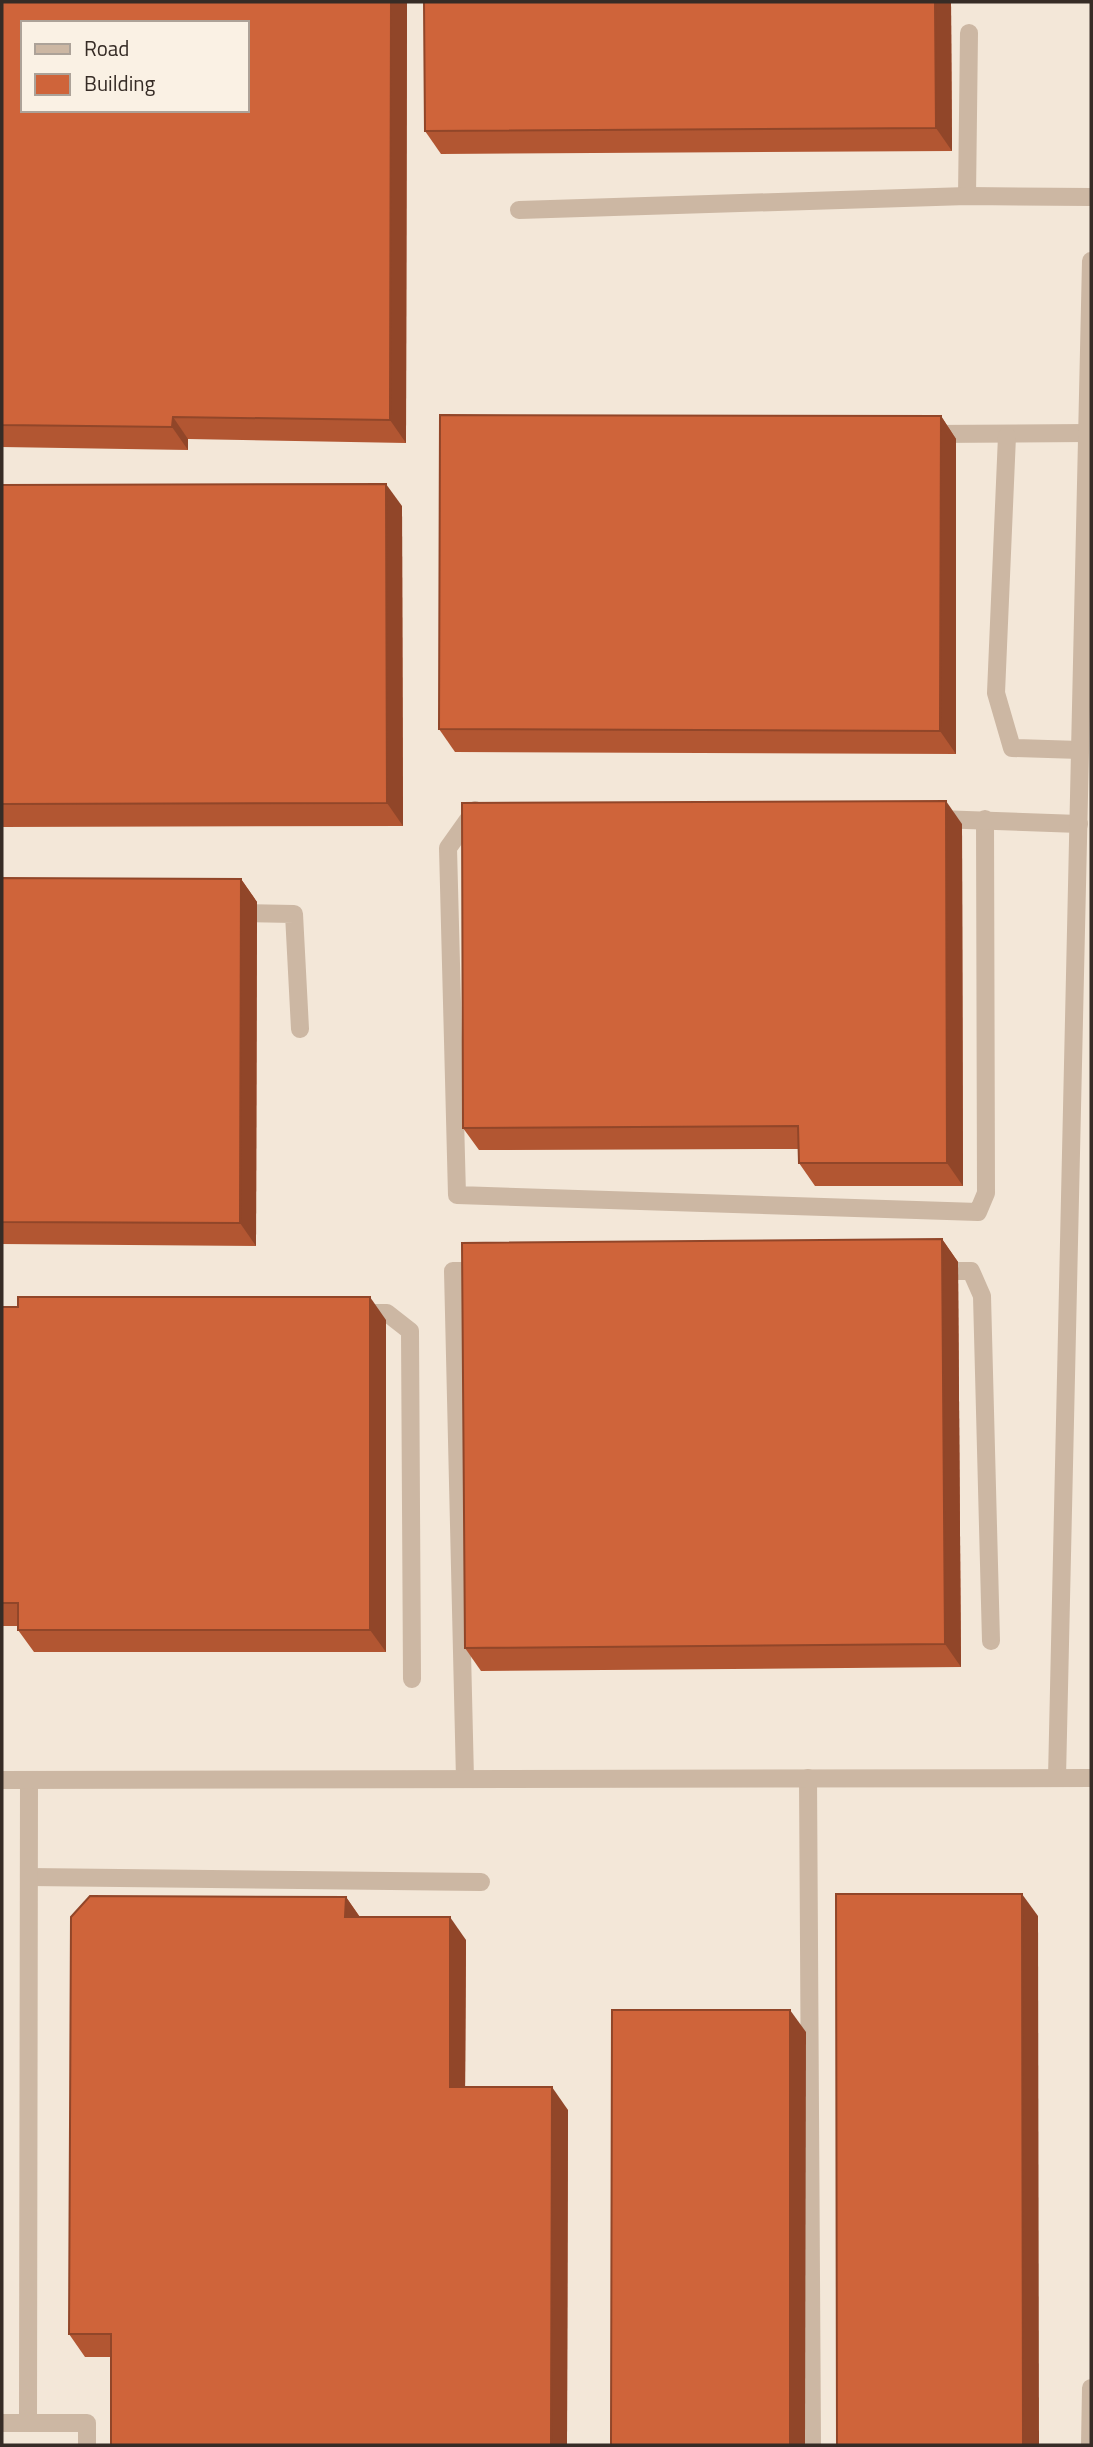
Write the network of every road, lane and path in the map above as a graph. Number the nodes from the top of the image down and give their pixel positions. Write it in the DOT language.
graph roads {
  1 [pos="969,33"];
  2 [pos="967,196"];
  3 [pos="1091,197"];
  4 [pos="519,210"];
  5 [pos="1091,261"];
  6 [pos="1088,433"];
  7 [pos="911,434"];
  8 [pos="1007,436"];
  9 [pos="1080,750"];
  10 [pos="489,810"];
  11 [pos="916,818"];
  12 [pos="985,820"];
  13 [pos="1079,824"];
  14 [pos="224,913"];
  15 [pos="300,1029"];
  16 [pos="495,1271"];
  17 [pos="915,1271"];
  18 [pos="345,1313"];
  19 [pos="991,1641"];
  20 [pos="412,1679"];
  21 [pos="808,1778"];
  22 [pos="1057,1778"];
  23 [pos="1091,1778"];
  24 [pos="465,1779"];
  25 [pos="2,1780"];
  26 [pos="29,1780"];
  27 [pos="29,1877"];
  28 [pos="481,1882"];
  29 [pos="1091,2388"];
  30 [pos="2,2423"];
  31 [pos="27,2423"];
  32 [pos="87,2445"];
  33 [pos="812,2445"];
  34 [pos="1090,2445"];
  1 -- 2 [label="street"];
  2 -- 3 [label="street"];
  2 -- 4 [label="street"];
  5 -- 6 [label="street"];
  6 -- 8 [label="street"];
  6 -- 9 [label="street"];
  7 -- 8 [label="street"];
  8 -- 9 [label="street"];
  9 -- 13 [label="street"];
  10 -- 12 [label="street"];
  11 -- 12 [label="street"];
  12 -- 13 [label="street"];
  13 -- 22 [label="street"];
  14 -- 15 [label="street"];
  16 -- 24 [label="street"];
  17 -- 19 [label="street"];
  18 -- 20 [label="street"];
  21 -- 22 [label="street"];
  21 -- 24 [label="street"];
  21 -- 33 [label="street"];
  22 -- 23 [label="street"];
  24 -- 26 [label="street"];
  25 -- 26 [label="street"];
  26 -- 27 [label="street"];
  27 -- 28 [label="street"];
  27 -- 31 [label="street"];
  29 -- 34 [label="street"];
  30 -- 31 [label="street"];
  31 -- 32 [label="street"];
}
